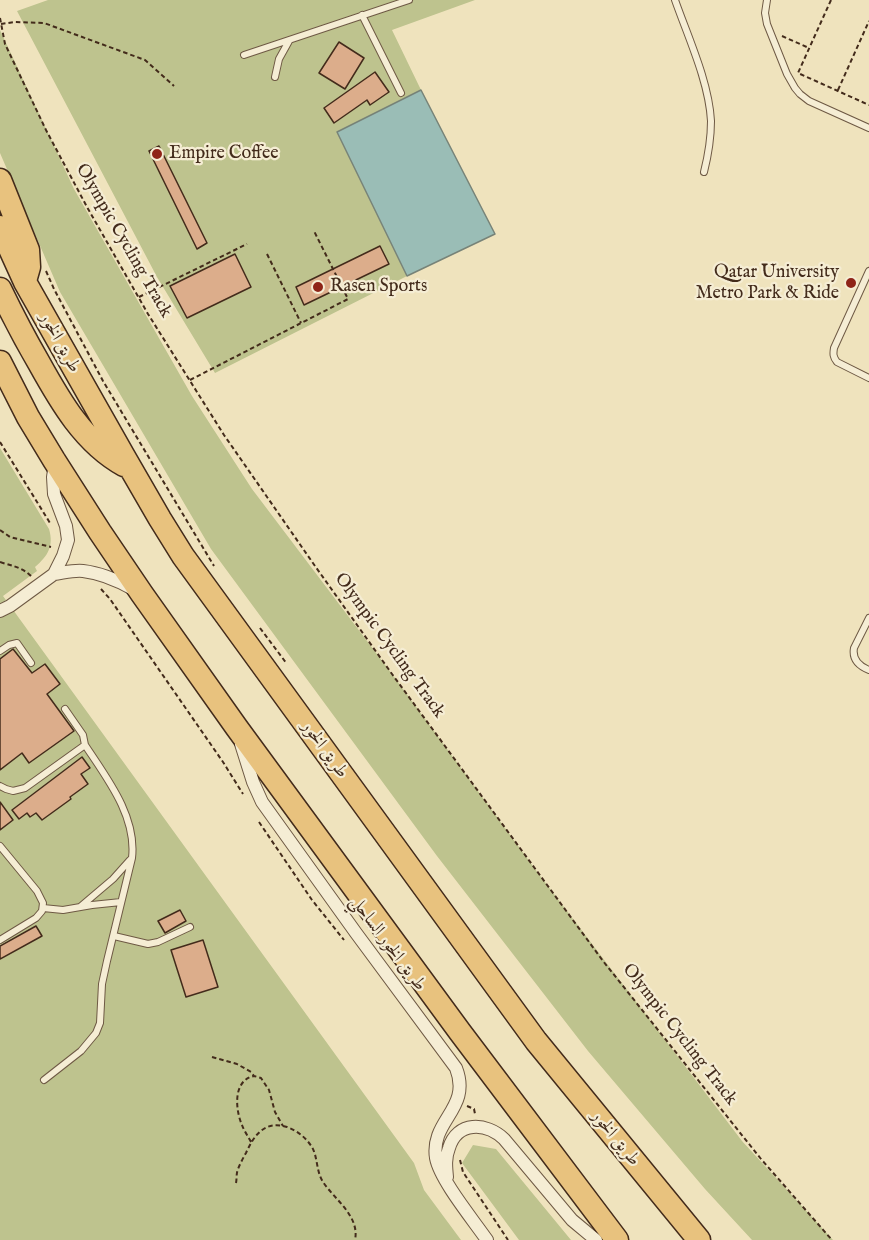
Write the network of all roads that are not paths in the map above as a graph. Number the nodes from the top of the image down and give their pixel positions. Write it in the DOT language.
graph roads {
  1 [pos="410,0"];
  2 [pos="675,0"];
  3 [pos="767,0"];
  4 [pos="362,15"];
  5 [pos="289,40"];
  6 [pos="244,55"];
  7 [pos="275,77"];
  8 [pos="402,93"];
  9 [pos="869,128"];
  10 [pos="704,172"];
  11 [pos="0,180"];
  12 [pos="0,227"];
  13 [pos="869,271"];
  14 [pos="25,282"];
  15 [pos="0,289"];
  16 [pos="0,362"];
  17 [pos="869,378"];
  18 [pos="55,462"];
  19 [pos="130,468"];
  20 [pos="54,574"];
  21 [pos="142,594"];
  22 [pos="0,611"];
  23 [pos="869,618"];
  24 [pos="0,651"];
  25 [pos="31,663"];
  26 [pos="869,670"];
  27 [pos="65,709"];
  28 [pos="237,728"];
  29 [pos="85,745"];
  30 [pos="0,786"];
  31 [pos="0,846"];
  32 [pos="132,858"];
  33 [pos="121,902"];
  34 [pos="80,907"];
  35 [pos="43,908"];
  36 [pos="190,927"];
  37 [pos="114,936"];
  38 [pos="0,940"];
  39 [pos="44,1080"];
  40 [pos="448,1184"];
  41 [pos="487,1240"];
  42 [pos="596,1240"];
  43 [pos="617,1240"];
  44 [pos="699,1240"];
  1 -- 4 [label="lane"];
  2 -- 10 [label="lane"];
  3 -- 9 [label="lane"];
  4 -- 5 [label="lane"];
  4 -- 8 [label="lane"];
  5 -- 6 [label="lane"];
  5 -- 7 [label="lane"];
  11 -- 14 [label="highway"];
  12 -- 14 [label="highway, طريق الخور"];
  13 -- 17 [label="lane"];
  14 -- 19 [label="highway, طريق الخور"];
  15 -- 19 [label="highway"];
  16 -- 18 [label="highway"];
  18 -- 20 [label="street"];
  18 -- 21 [label="highway"];
  19 -- 44 [label="highway, طريق الخور"];
  20 -- 21 [label="street"];
  20 -- 22 [label="street"];
  21 -- 28 [label="highway"];
  23 -- 26 [label="lane"];
  24 -- 25 [label="lane"];
  27 -- 29 [label="lane"];
  28 -- 40 [label="street, طريق الخور الساحلي"];
  28 -- 43 [label="highway"];
  29 -- 30 [label="lane"];
  29 -- 32 [label="lane"];
  31 -- 35 [label="lane"];
  32 -- 33 [label="lane"];
  32 -- 34 [label="lane"];
  33 -- 34 [label="lane"];
  33 -- 37 [label="lane"];
  34 -- 35 [label="lane"];
  35 -- 38 [label="lane"];
  36 -- 37 [label="lane"];
  37 -- 39 [label="lane"];
  40 -- 41 [label="street, طريق الخور الساحلي"];
  40 -- 42 [label="street"];
}
